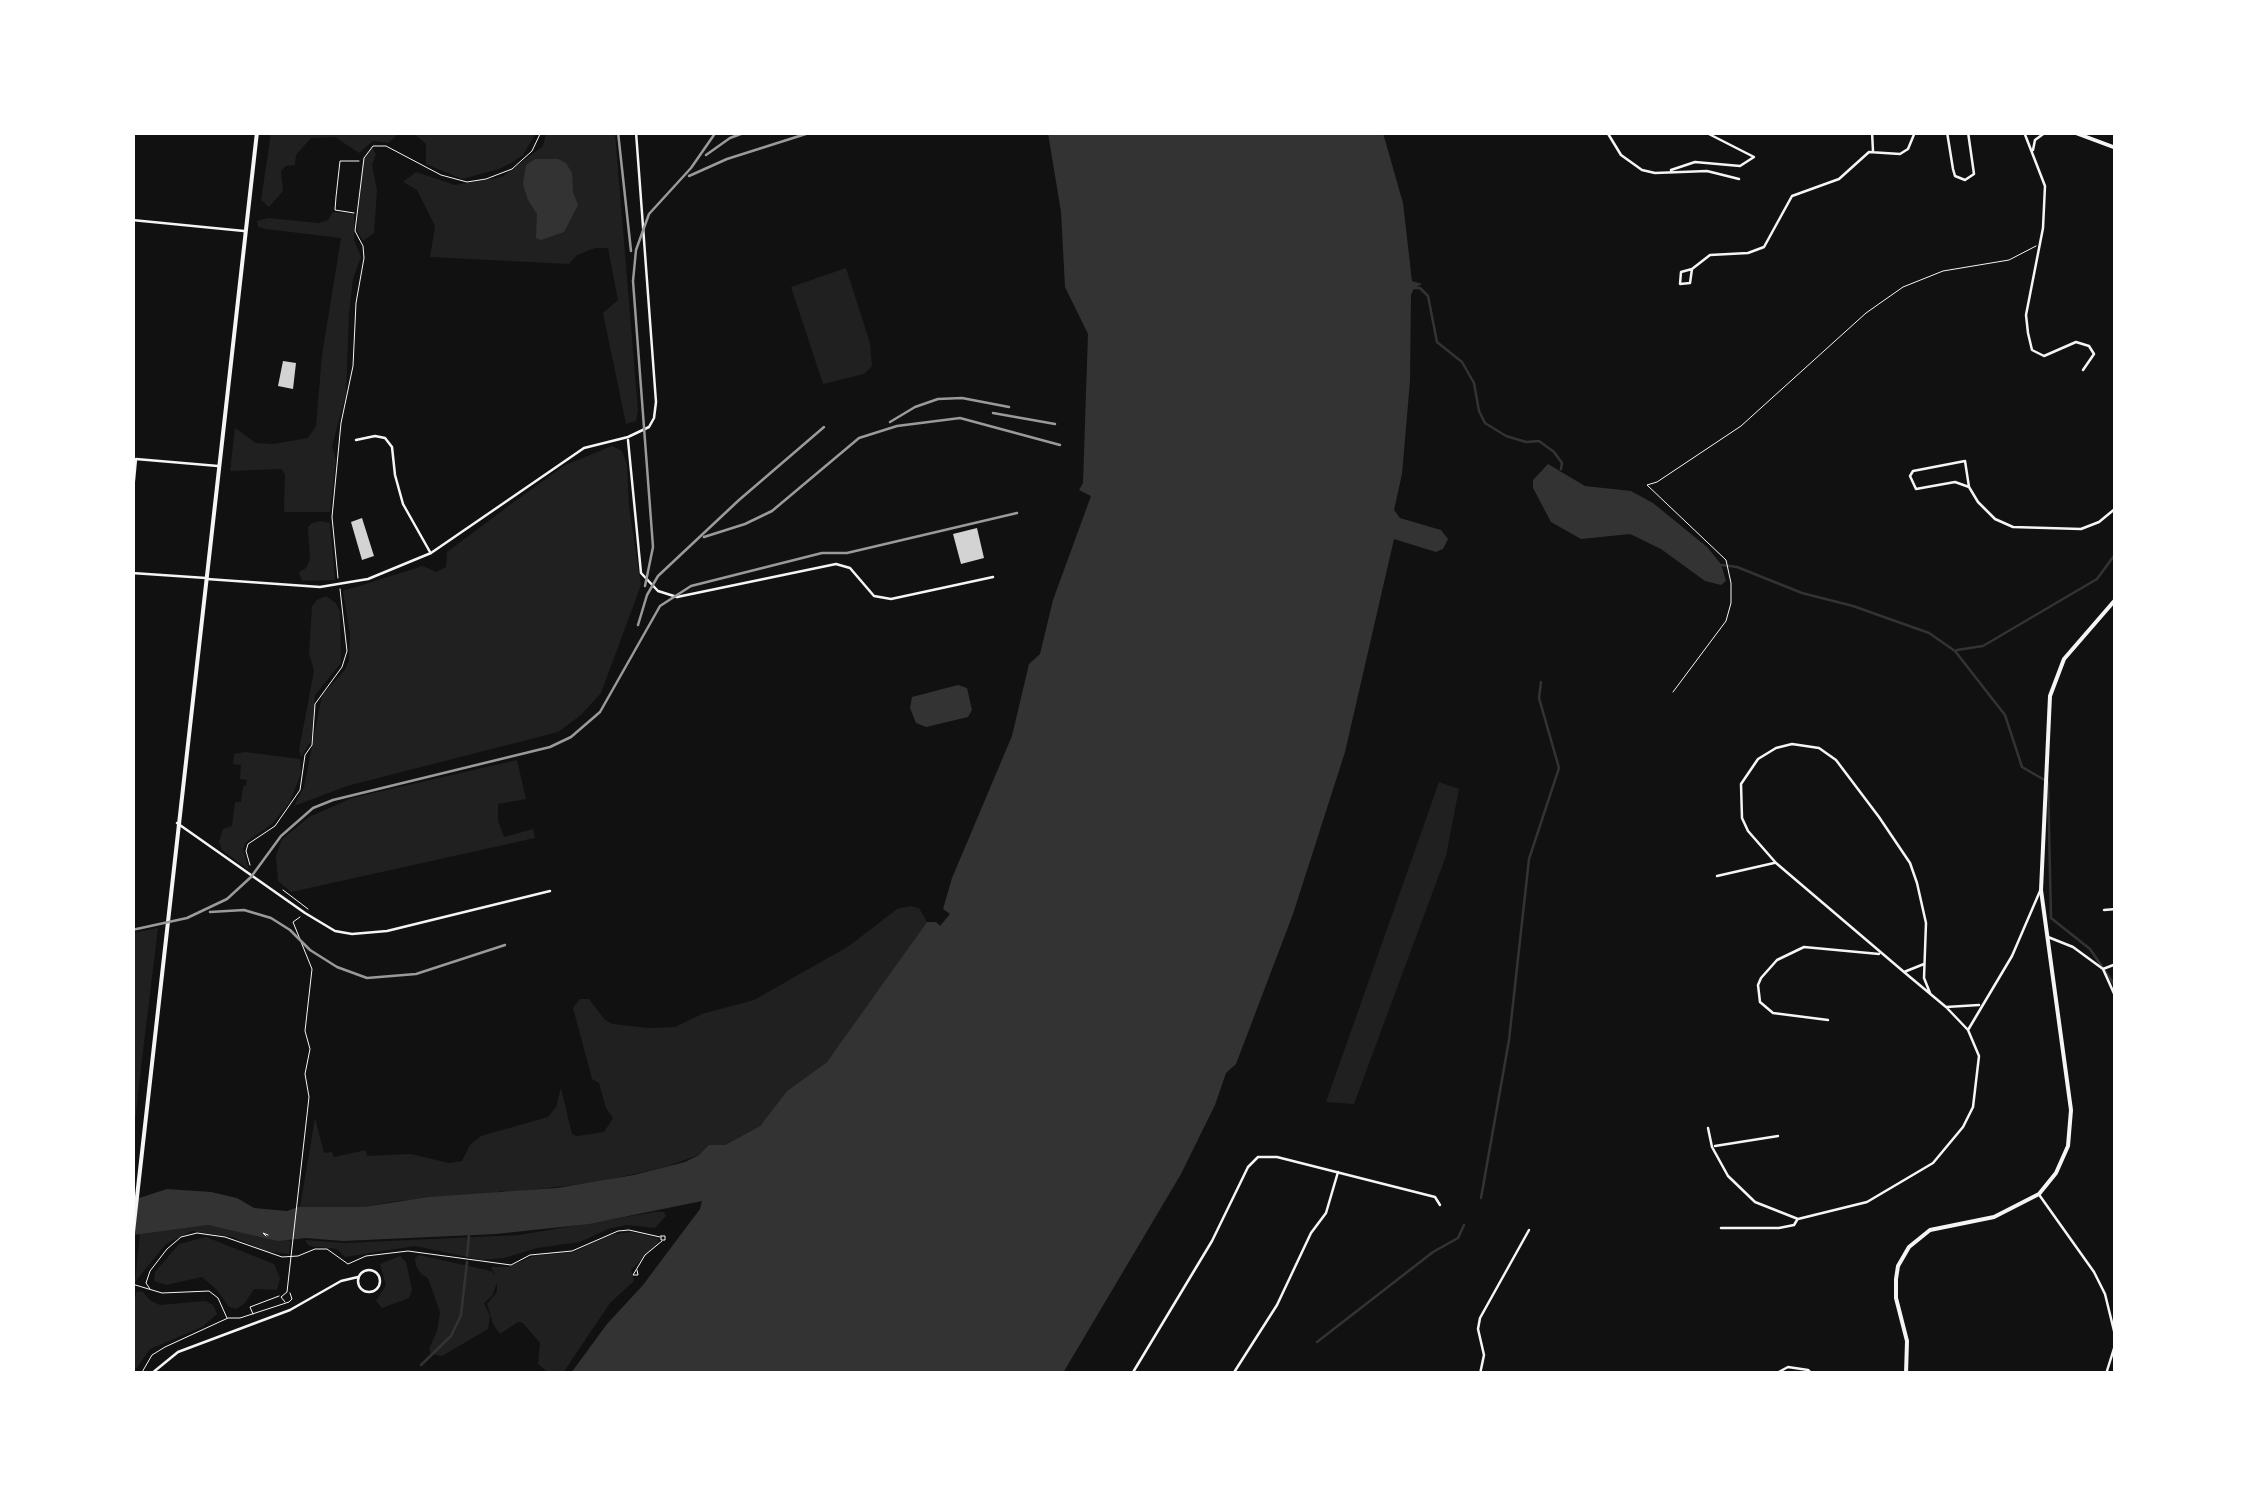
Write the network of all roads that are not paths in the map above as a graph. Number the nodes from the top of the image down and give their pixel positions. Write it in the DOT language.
graph roads {
  1 [pos="257,132"];
  2 [pos="636,132"];
  3 [pos="1607,132"];
  4 [pos="1704,132"];
  5 [pos="1872,132"];
  6 [pos="1915,132"];
  7 [pos="1948,132"];
  8 [pos="1968,132"];
  9 [pos="2024,132"];
  10 [pos="2046,132"];
  11 [pos="2072,132"];
  12 [pos="2116,148"];
  13 [pos="2033,152"];
  14 [pos="1873,153"];
  15 [pos="1666,172"];
  16 [pos="1739,179"];
  17 [pos="132,220"];
  18 [pos="245,231"];
  19 [pos="2039,244"];
  20 [pos="1692,269"];
  21 [pos="2083,370"];
  22 [pos="628,437"];
  23 [pos="356,440"];
  24 [pos="220,466"];
  25 [pos="1969,487"];
  26 [pos="132,500"];
  27 [pos="2116,508"];
  28 [pos="431,553"];
  29 [pos="132,572"];
  30 [pos="992,577"];
  31 [pos="208,578"];
  32 [pos="2115,599"];
  33 [pos="1674,692"];
  34 [pos="177,823"];
  35 [pos="1776,863"];
  36 [pos="1717,876"];
  37 [pos="2041,890"];
  38 [pos="550,891"];
  39 [pos="2116,909"];
  40 [pos="2104,910"];
  41 [pos="2046,937"];
  42 [pos="1881,954"];
  43 [pos="1924,964"];
  44 [pos="2116,964"];
  45 [pos="2103,969"];
  46 [pos="1904,972"];
  47 [pos="1930,994"];
  48 [pos="2116,998"];
  49 [pos="1980,1005"];
  50 [pos="1946,1007"];
  51 [pos="1828,1020"];
  52 [pos="1968,1030"];
  53 [pos="1708,1128"];
  54 [pos="1778,1136"];
  55 [pos="1712,1147"];
  56 [pos="1338,1172"];
  57 [pos="2039,1194"];
  58 [pos="1440,1205"];
  59 [pos="1798,1219"];
  60 [pos="1721,1228"];
  61 [pos="1530,1230"];
  62 [pos="132,1241"];
  63 [pos="358,1277"];
  64 [pos="2116,1340"];
  65 [pos="151,1374"];
  66 [pos="1132,1374"];
  67 [pos="1233,1374"];
  68 [pos="1480,1374"];
  69 [pos="1774,1374"];
  70 [pos="1812,1374"];
  71 [pos="1906,1374"];
  72 [pos="2106,1374"];
  1 -- 18 [label="main road"];
  2 -- 22 [label="street"];
  3 -- 15 [label="street"];
  4 -- 15 [label="street"];
  5 -- 14 [label="street"];
  6 -- 14 [label="street"];
  7 -- 8 [label="street"];
  9 -- 13 [label="street"];
  10 -- 13 [label="street"];
  11 -- 12 [label="main road"];
  13 -- 19 [label="street"];
  14 -- 20 [label="street"];
  15 -- 16 [label="street"];
  17 -- 18 [label="street"];
  18 -- 24 [label="main road"];
  19 -- 21 [label="street"];
  19 -- 33 [label="lane"];
  22 -- 28 [label="street"];
  22 -- 30 [label="street"];
  23 -- 28 [label="street"];
  24 -- 26 [label="street"];
  24 -- 31 [label="main road"];
  25 -- 25 [label="street"];
  25 -- 27 [label="street"];
  28 -- 31 [label="street"];
  29 -- 31 [label="street"];
  31 -- 34 [label="main road"];
  32 -- 37 [label="main road"];
  34 -- 38 [label="street"];
  34 -- 62 [label="main road"];
  35 -- 36 [label="street"];
  35 -- 42 [label="street"];
  35 -- 43 [label="street"];
  37 -- 41 [label="main road"];
  37 -- 49 [label="street"];
  39 -- 40 [label="street"];
  41 -- 45 [label="street"];
  41 -- 57 [label="main road"];
  42 -- 46 [label="street"];
  42 -- 51 [label="street"];
  43 -- 46 [label="street"];
  43 -- 47 [label="street"];
  44 -- 45 [label="street"];
  45 -- 48 [label="street"];
  46 -- 47 [label="street"];
  47 -- 50 [label="street"];
  49 -- 50 [label="street"];
  49 -- 52 [label="street"];
  50 -- 52 [label="street"];
  52 -- 59 [label="street"];
  53 -- 55 [label="street"];
  54 -- 55 [label="street"];
  55 -- 59 [label="street"];
  56 -- 58 [label="street"];
  56 -- 66 [label="street"];
  56 -- 67 [label="street"];
  57 -- 64 [label="street"];
  57 -- 71 [label="main road"];
  59 -- 60 [label="street"];
  61 -- 68 [label="street"];
  63 -- 63 [label="street"];
  63 -- 65 [label="street"];
  64 -- 72 [label="street"];
  69 -- 70 [label="street"];
}
